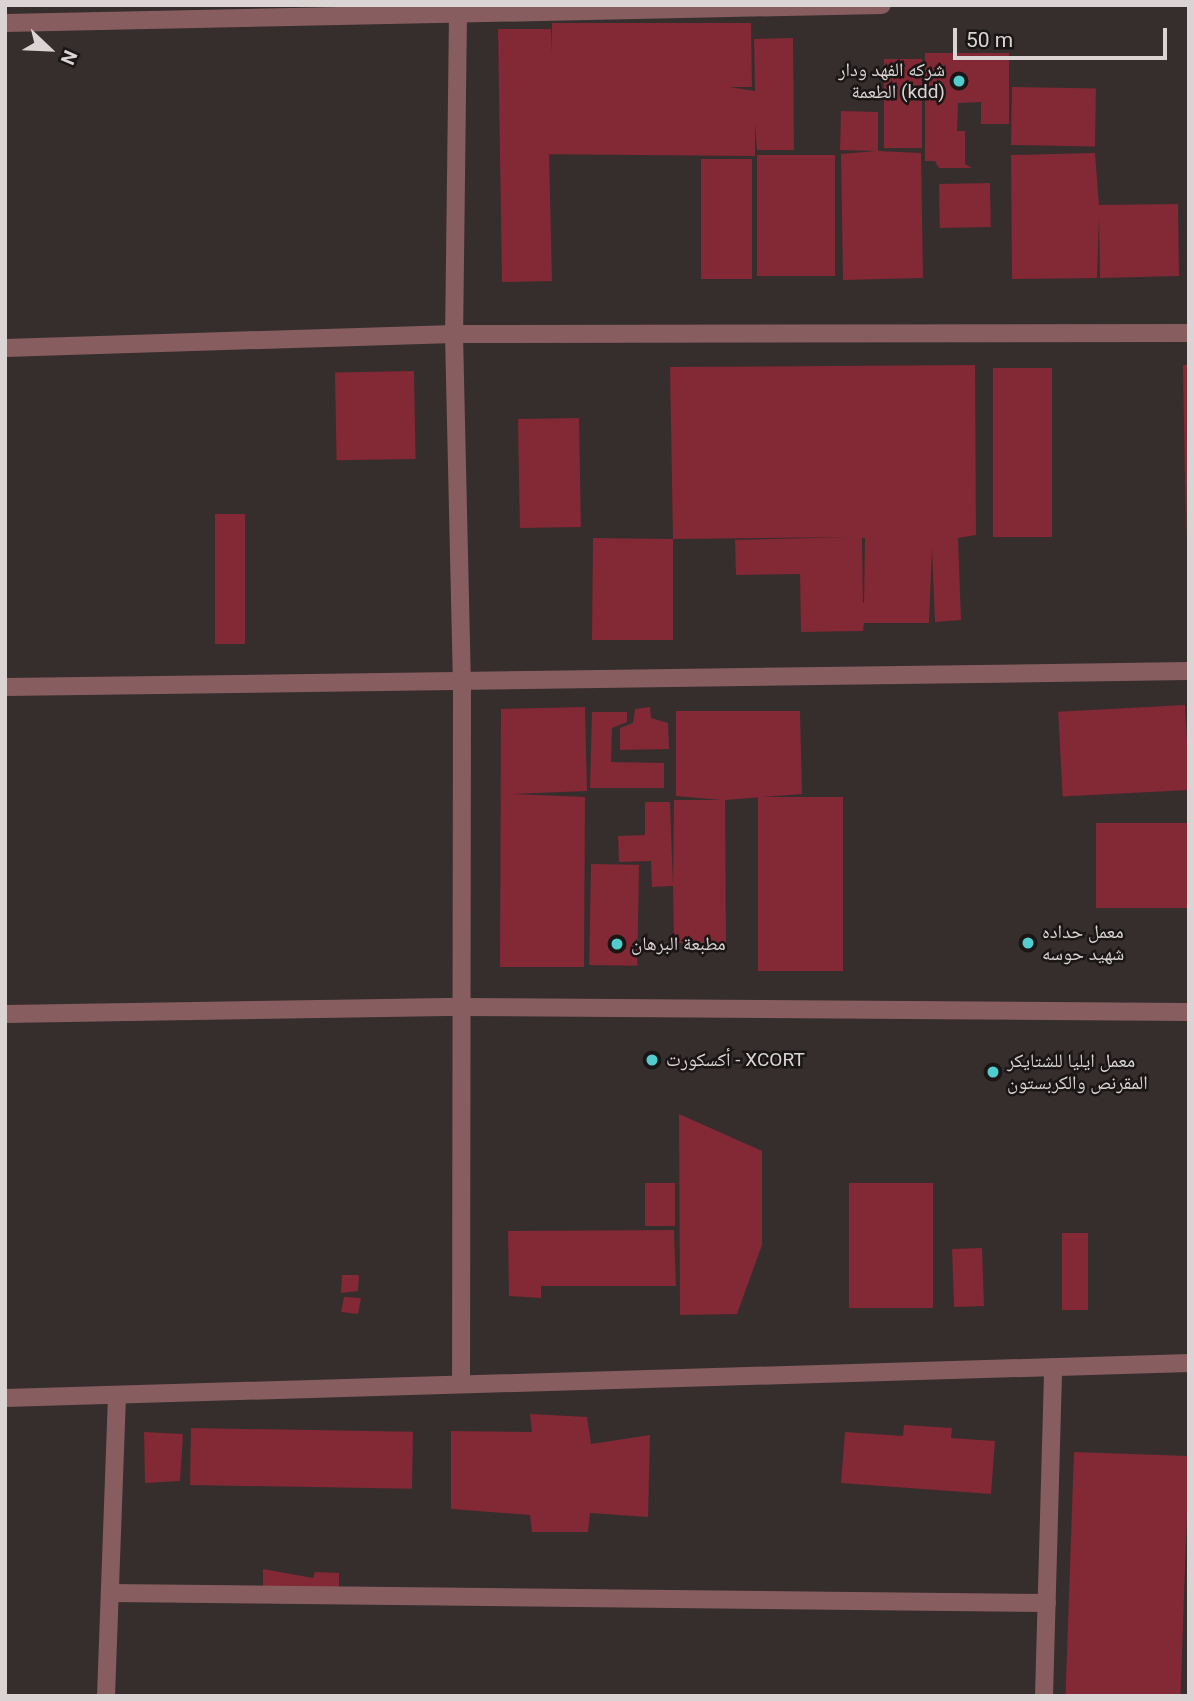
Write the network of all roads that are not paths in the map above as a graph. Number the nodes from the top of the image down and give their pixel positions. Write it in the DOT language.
graph roads {
  1 [pos="882,5"];
  2 [pos="366,10"];
  3 [pos="458,14"];
  4 [pos="5,23"];
  5 [pos="1189,333"];
  6 [pos="454,334"];
  7 [pos="5,348"];
  8 [pos="1189,671"];
  9 [pos="463,680"];
  10 [pos="5,687"];
  11 [pos="463,1007"];
  12 [pos="1189,1013"];
  13 [pos="5,1014"];
  14 [pos="1189,1363"];
  15 [pos="1053,1367"];
  16 [pos="461,1384"];
  17 [pos="117,1395"];
  18 [pos="5,1398"];
  19 [pos="111,1594"];
  20 [pos="1046,1603"];
  21 [pos="106,1696"];
  22 [pos="1044,1696"];
  1 -- 3 [label="street"];
  2 -- 3 [label="street"];
  2 -- 4 [label="street"];
  3 -- 6 [label="street"];
  5 -- 6 [label="street"];
  6 -- 7 [label="street"];
  6 -- 9 [label="street"];
  8 -- 9 [label="street"];
  9 -- 10 [label="street"];
  9 -- 11 [label="street"];
  11 -- 12 [label="street"];
  11 -- 13 [label="street"];
  11 -- 16 [label="street"];
  14 -- 15 [label="street"];
  15 -- 16 [label="street"];
  15 -- 20 [label="street"];
  16 -- 17 [label="street"];
  17 -- 18 [label="street"];
  17 -- 19 [label="street"];
  19 -- 20 [label="street"];
  19 -- 21 [label="street"];
  20 -- 22 [label="street"];
}
